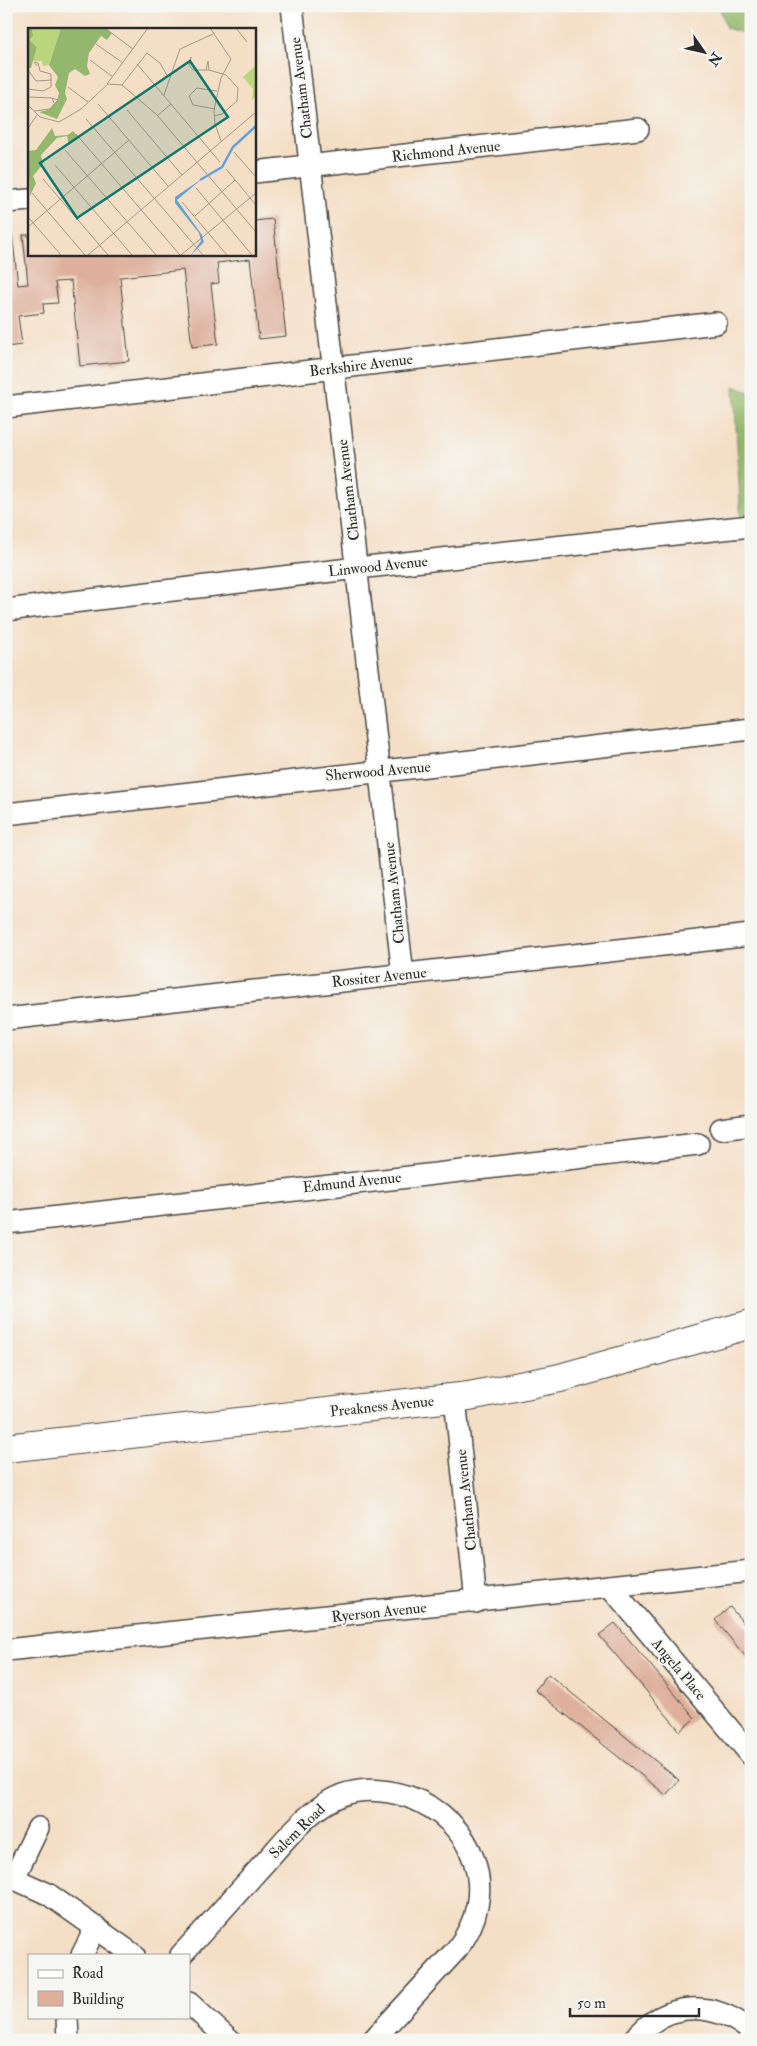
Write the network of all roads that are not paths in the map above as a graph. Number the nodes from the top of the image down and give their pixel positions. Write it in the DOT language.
graph roads {
  1 [pos="292,6"];
  2 [pos="638,129"];
  3 [pos="310,166"];
  4 [pos="255,172"];
  5 [pos="28,200"];
  6 [pos="6,202"];
  7 [pos="716,323"];
  8 [pos="333,368"];
  9 [pos="6,407"];
  10 [pos="751,526"];
  11 [pos="357,568"];
  12 [pos="6,610"];
  13 [pos="751,729"];
  14 [pos="380,770"];
  15 [pos="6,814"];
  16 [pos="751,935"];
  17 [pos="403,974"];
  18 [pos="6,1020"];
  19 [pos="751,1125"];
  20 [pos="721,1128"];
  21 [pos="698,1144"];
  22 [pos="6,1223"];
  23 [pos="751,1324"];
  24 [pos="455,1398"];
  25 [pos="6,1448"];
  26 [pos="751,1570"];
  27 [pos="610,1586"];
  28 [pos="476,1602"];
  29 [pos="6,1650"];
  30 [pos="748,1749"];
  31 [pos="38,1828"];
  32 [pos="10,1876"];
  33 [pos="96,1927"];
  34 [pos="82,1954"];
  35 [pos="133,1954"];
  36 [pos="182,1954"];
  37 [pos="190,2004"];
  38 [pos="67,2018"];
  39 [pos="751,2031"];
  40 [pos="68,2040"];
  41 [pos="229,2040"];
  42 [pos="373,2040"];
  43 [pos="634,2040"];
  1 -- 3 [label="street, Chatham Avenue"];
  2 -- 3 [label="street, Richmond Avenue"];
  3 -- 4 [label="street, Richmond Avenue"];
  3 -- 8 [label="street, Chatham Avenue"];
  5 -- 6 [label="street"];
  7 -- 8 [label="street, Berkshire Avenue"];
  8 -- 9 [label="street, Berkshire Avenue"];
  8 -- 11 [label="street, Chatham Avenue"];
  10 -- 11 [label="street, Linwood Avenue"];
  11 -- 12 [label="street, Linwood Avenue"];
  11 -- 14 [label="street, Chatham Avenue"];
  13 -- 14 [label="street, Sherwood Avenue"];
  14 -- 15 [label="street, Sherwood Avenue"];
  14 -- 17 [label="street, Chatham Avenue"];
  16 -- 17 [label="street, Rossiter Avenue"];
  17 -- 18 [label="street, Rossiter Avenue"];
  19 -- 20 [label="street"];
  21 -- 22 [label="street, Edmund Avenue"];
  23 -- 24 [label="main road, Preakness Avenue"];
  24 -- 25 [label="main road, Preakness Avenue"];
  24 -- 28 [label="street, Chatham Avenue"];
  26 -- 27 [label="street, Ryerson Avenue"];
  27 -- 28 [label="street, Ryerson Avenue"];
  27 -- 30 [label="street, Angela Place"];
  28 -- 29 [label="street, Ryerson Avenue"];
  31 -- 32 [label="street"];
  32 -- 33 [label="street"];
  33 -- 34 [label="street"];
  33 -- 35 [label="street"];
  36 -- 42 [label="street, Salem Road"];
  37 -- 41 [label="street"];
  38 -- 40 [label="street"];
  39 -- 43 [label="street"];
}
